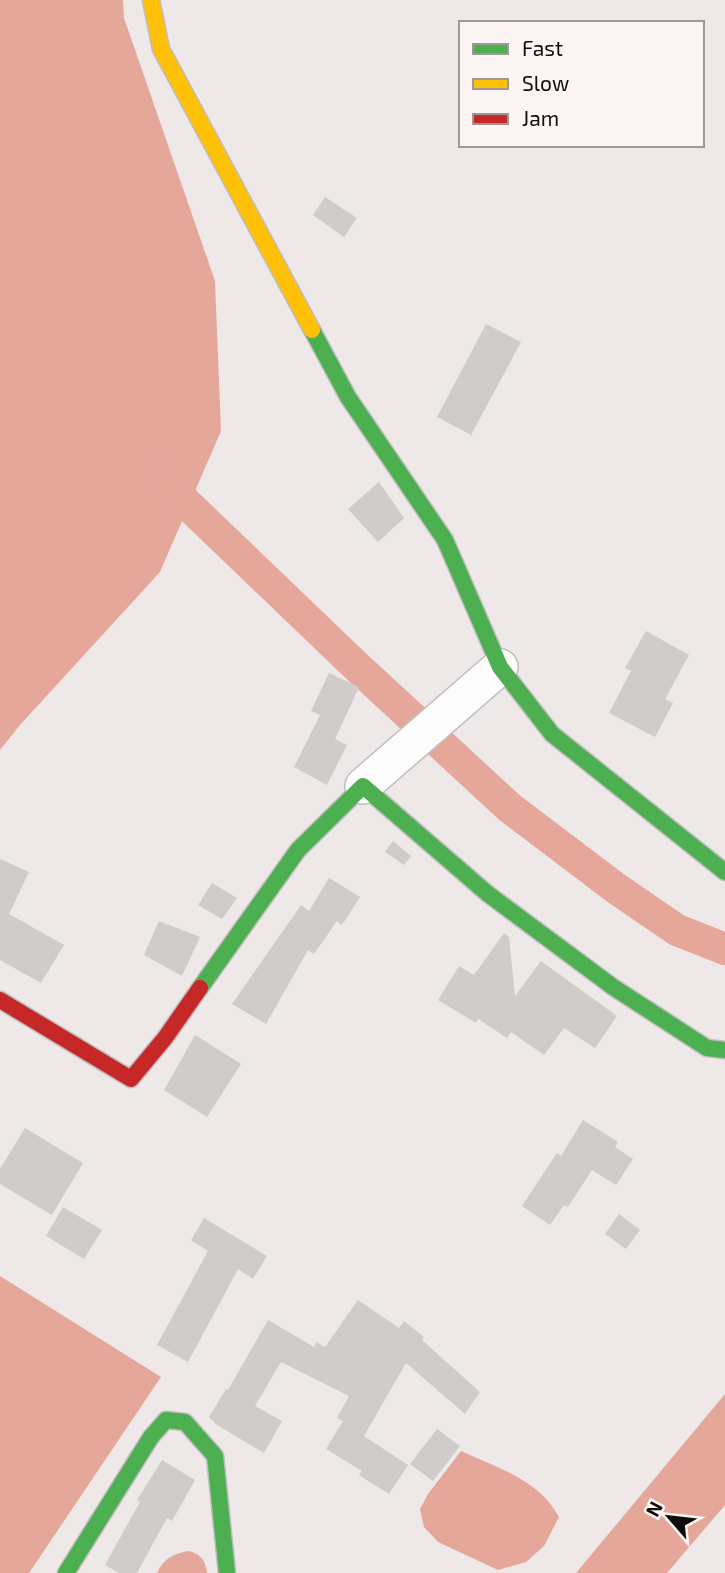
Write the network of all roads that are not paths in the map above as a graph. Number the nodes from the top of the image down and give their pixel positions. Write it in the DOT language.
graph roads {
  1 [pos="151,0"];
  2 [pos="500,667"];
  3 [pos="363,786"];
  4 [pos="725,872"];
  5 [pos="0,1000"];
  6 [pos="725,1050"];
  7 [pos="66,1573"];
  8 [pos="227,1573"];
  1 -- 2 [label="street"];
  2 -- 3 [label="street"];
  2 -- 4 [label="street"];
  3 -- 5 [label="street"];
  3 -- 6 [label="street"];
  7 -- 8 [label="street"];
}
